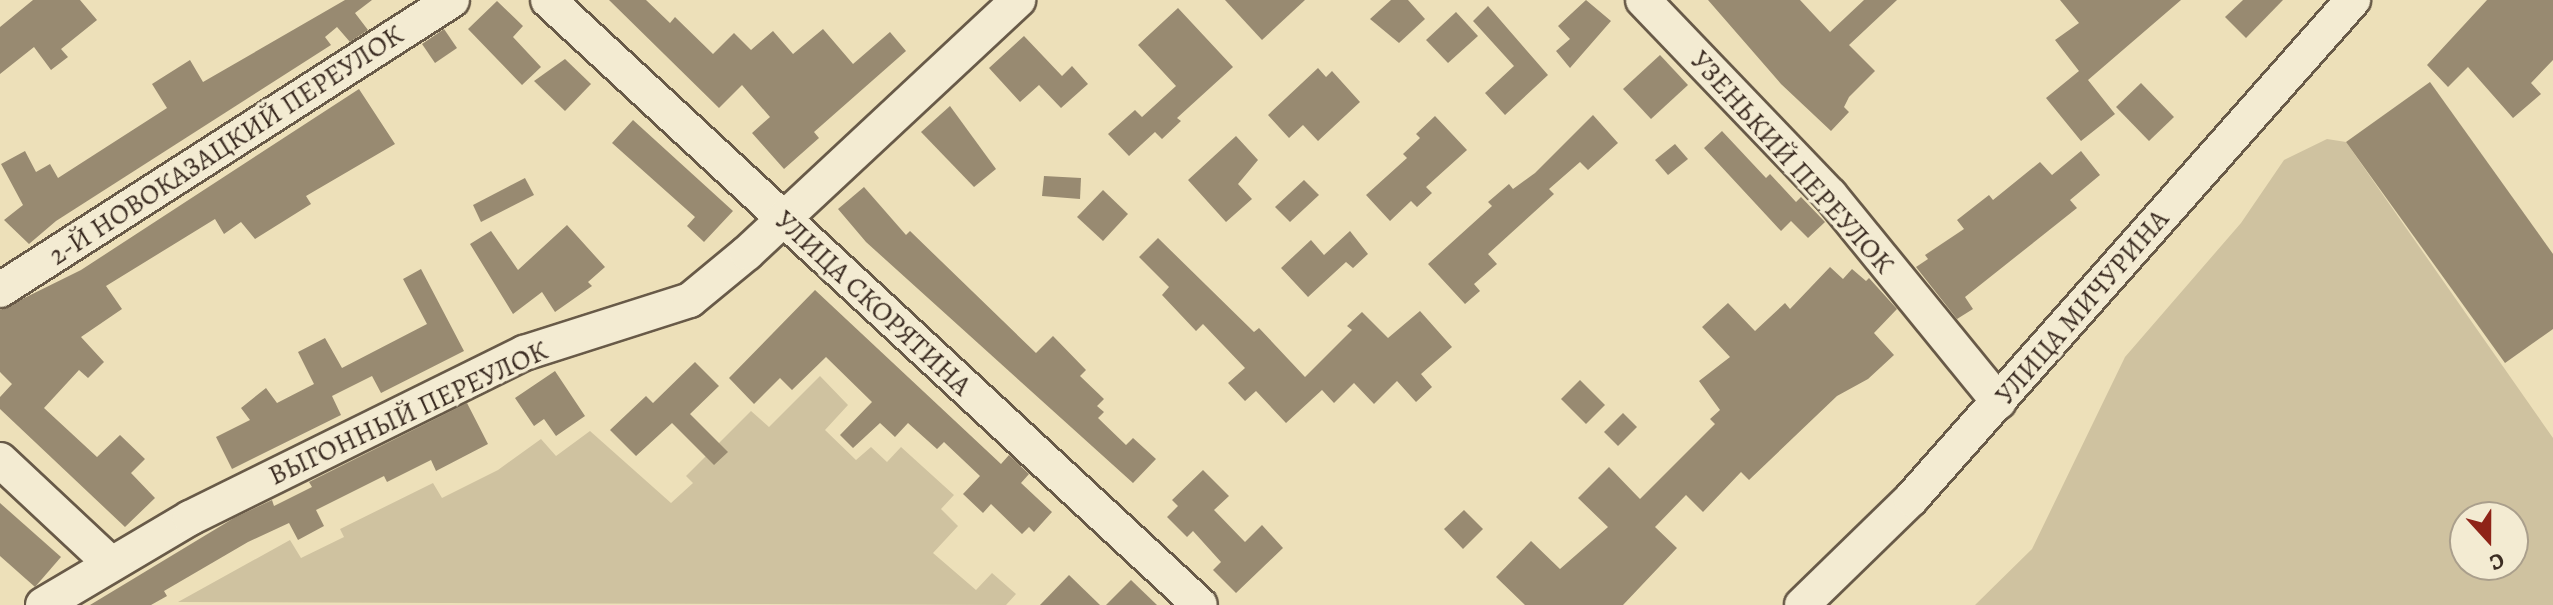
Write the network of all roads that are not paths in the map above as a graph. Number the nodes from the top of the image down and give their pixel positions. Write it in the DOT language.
graph roads {
  1 [pos="452,0"];
  2 [pos="548,0"];
  3 [pos="1018,0"];
  4 [pos="1643,0"];
  5 [pos="2353,0"];
  6 [pos="782,220"];
  7 [pos="0,290"];
  8 [pos="1999,402"];
  9 [pos="0,460"];
  10 [pos="111,564"];
  11 [pos="43,605"];
  12 [pos="1200,605"];
  13 [pos="1802,605"];
  1 -- 7 [label="street, 2-Й НОВОКАЗАЦКИЙ ПЕРЕУЛОК"];
  2 -- 6 [label="street, УЛИЦА СКОРЯТИНА"];
  3 -- 6 [label="street, ВЫГОННЫЙ ПЕРЕУЛОК"];
  4 -- 8 [label="street, УЗЕНЬКИЙ ПЕРЕУЛОК"];
  5 -- 8 [label="street, УЛИЦА МИЧУРИНА"];
  6 -- 10 [label="street, ВЫГОННЫЙ ПЕРЕУЛОК"];
  6 -- 12 [label="street, УЛИЦА СКОРЯТИНА"];
  8 -- 13 [label="street, УЛИЦА МИЧУРИНА"];
  9 -- 10 [label="street"];
  10 -- 11 [label="street, ВЫГОННЫЙ ПЕРЕУЛОК"];
}
